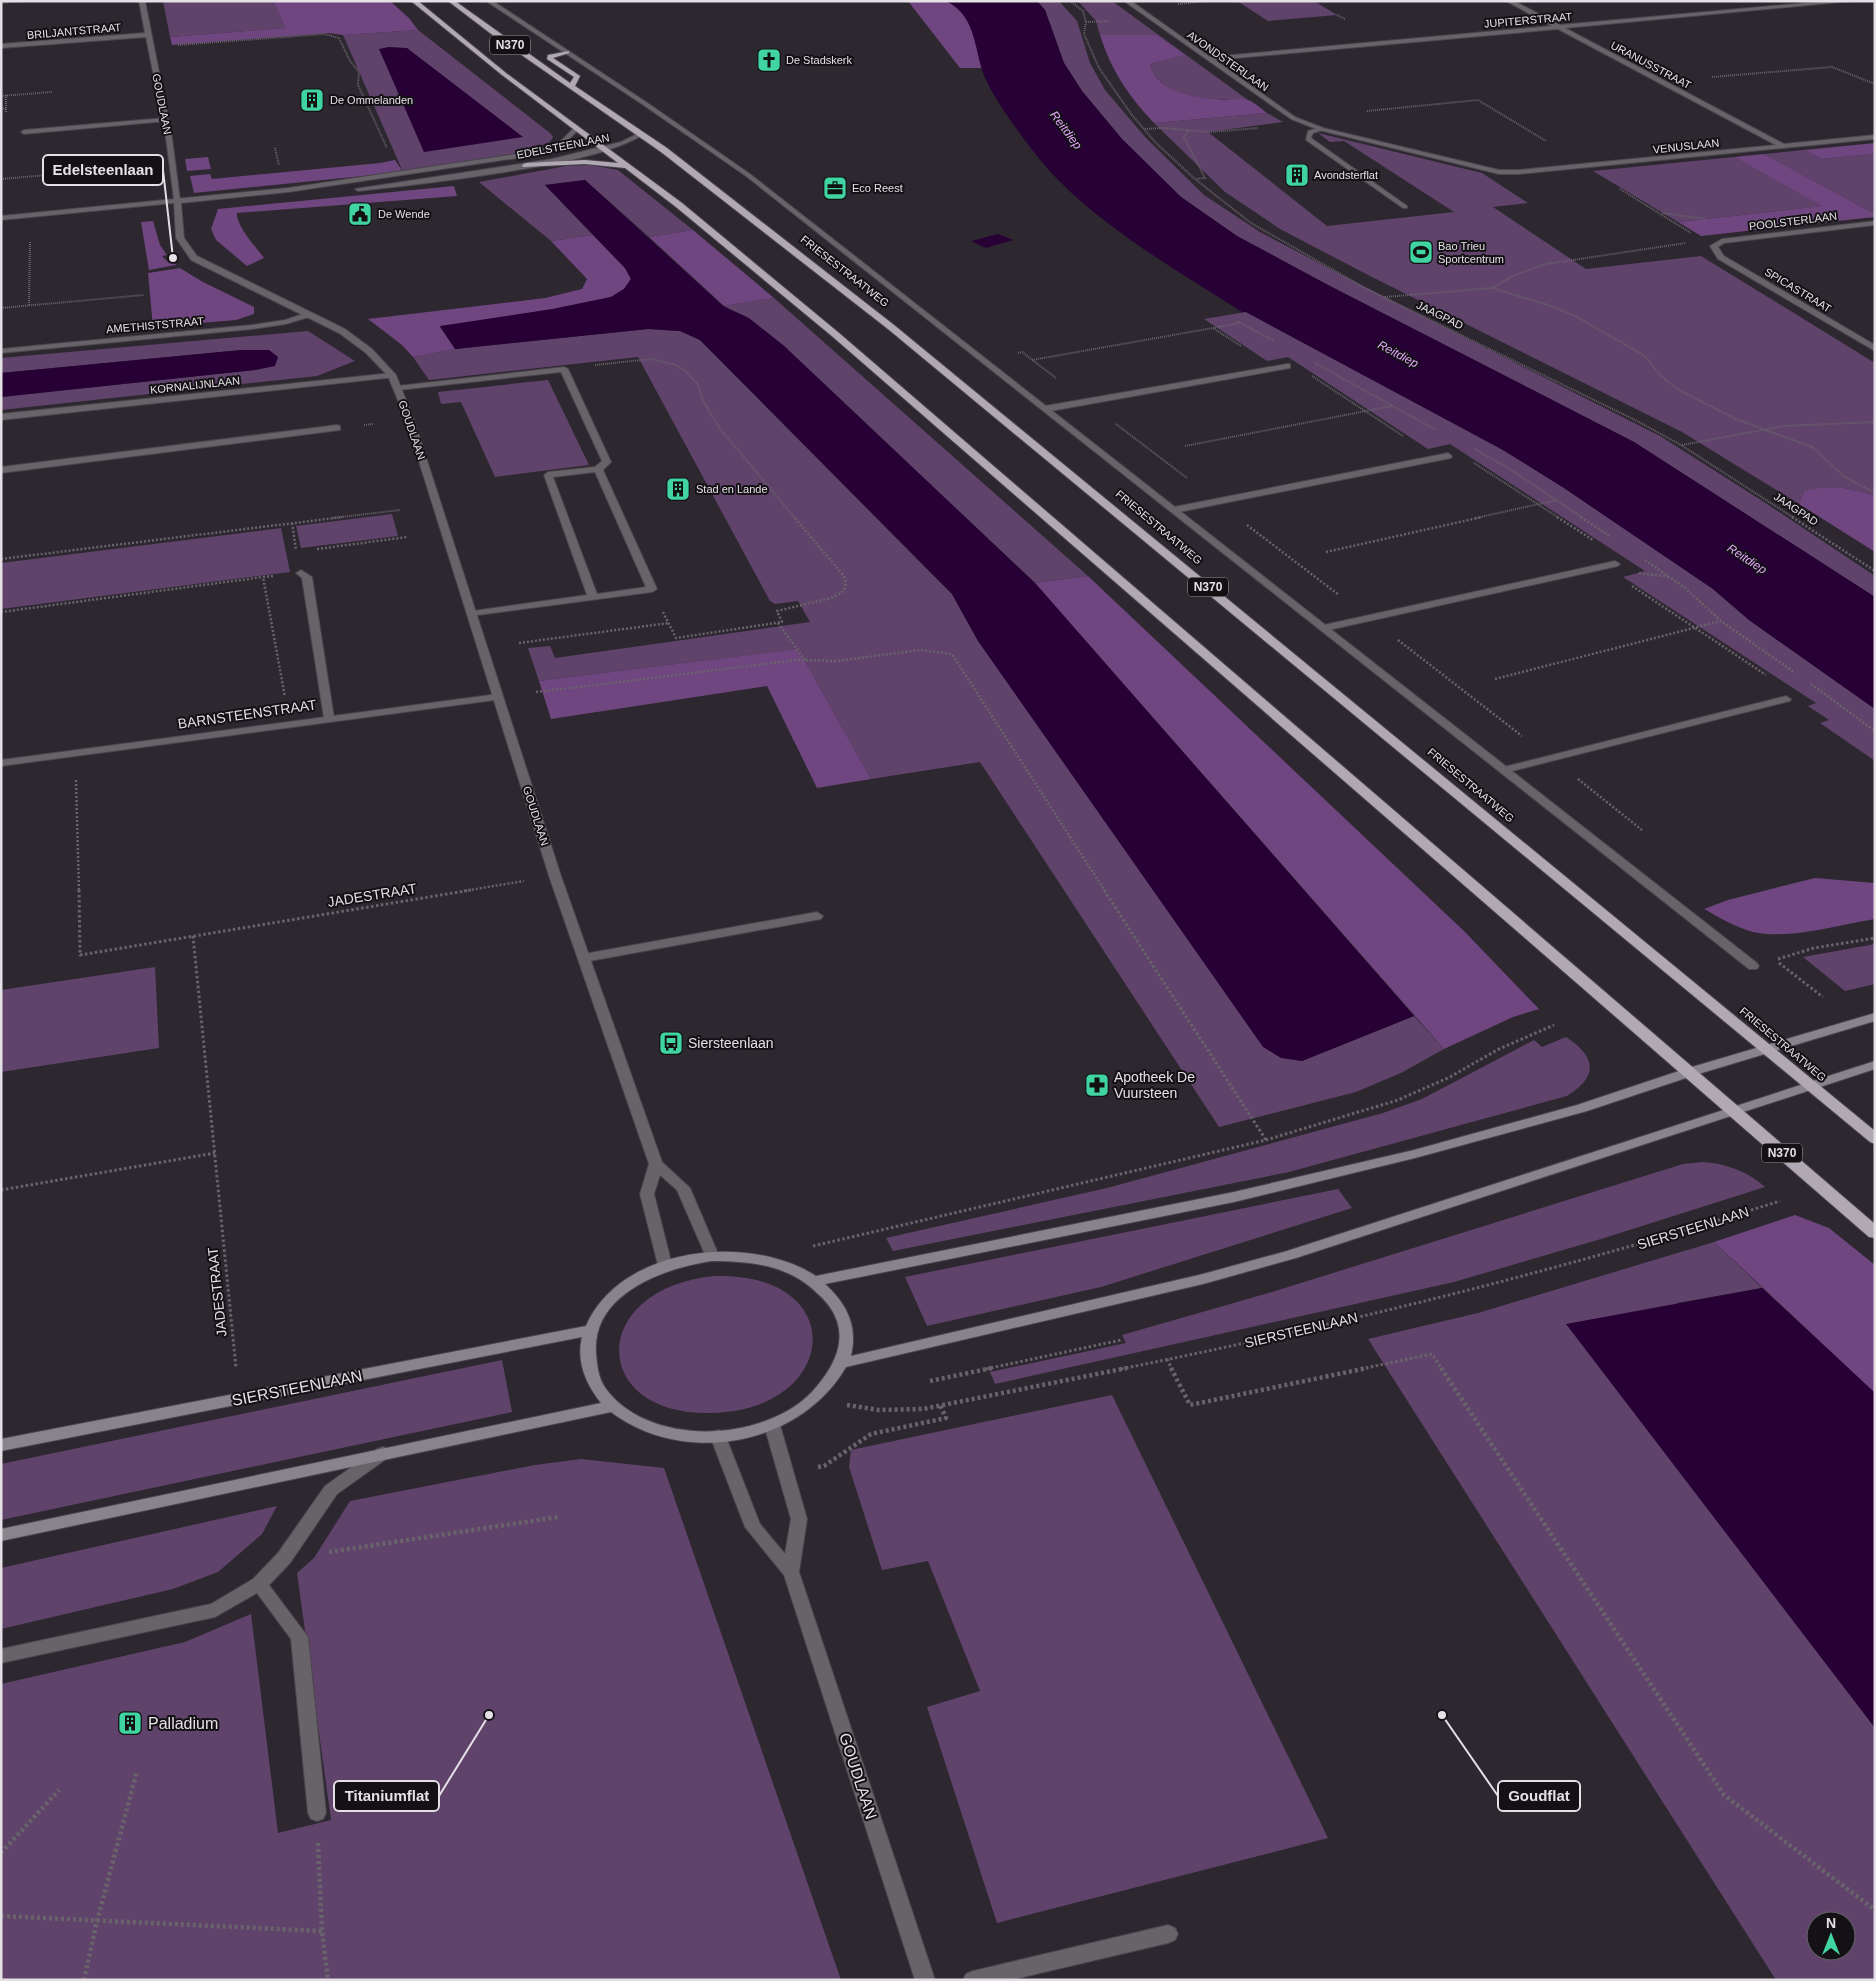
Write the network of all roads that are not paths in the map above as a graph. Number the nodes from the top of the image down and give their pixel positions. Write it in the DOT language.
graph roads {
  1 [pos="142,1"];
  2 [pos="414,1"];
  3 [pos="451,1"];
  4 [pos="489,1"];
  5 [pos="1127,1"];
  6 [pos="1509,1"];
  7 [pos="1849,1"];
  8 [pos="1559,28"];
  9 [pos="148,34"];
  10 [pos="1,46"];
  11 [pos="567,52"];
  12 [pos="1208,59"];
  13 [pos="571,86"];
  14 [pos="166,120"];
  15 [pos="577,128"];
  16 [pos="1322,129"];
  17 [pos="24,132"];
  18 [pos="641,134"];
  19 [pos="1875,137"];
  20 [pos="1783,146"];
  21 [pos="608,150"];
  22 [pos="526,166"];
  23 [pos="631,167"];
  24 [pos="1499,172"];
  25 [pos="352,190"];
  26 [pos="334,192"];
  27 [pos="177,203"];
  28 [pos="1405,206"];
  29 [pos="1,218"];
  30 [pos="1875,223"];
  31 [pos="1714,246"];
  32 [pos="309,314"];
  33 [pos="1875,349"];
  34 [pos="1,351"];
  35 [pos="1287,366"];
  36 [pos="392,375"];
  37 [pos="398,388"];
  38 [pos="1046,408"];
  39 [pos="1,417"];
  40 [pos="337,428"];
  41 [pos="1448,456"];
  42 [pos="598,469"];
  43 [pos="1,470"];
  44 [pos="1174,510"];
  45 [pos="1615,564"];
  46 [pos="301,572"];
  47 [pos="593,597"];
  48 [pos="473,614"];
  49 [pos="1324,628"];
  50 [pos="498,697"];
  51 [pos="1786,698"];
  52 [pos="329,718"];
  53 [pos="1,763"];
  54 [pos="1504,770"];
  55 [pos="818,916"];
  56 [pos="584,958"];
  57 [pos="1753,966"];
  58 [pos="1875,1017"];
  59 [pos="1766,1049"];
  60 [pos="1875,1065"];
  61 [pos="1690,1072"];
  62 [pos="1810,1086"];
  63 [pos="1734,1111"];
  64 [pos="1875,1139"];
  65 [pos="656,1164"];
  66 [pos="1875,1233"];
  67 [pos="712,1256"];
  68 [pos="665,1266"];
  69 [pos="814,1281"];
  70 [pos="592,1330"];
  71 [pos="842,1363"];
  72 [pos="614,1406"];
  73 [pos="772,1425"];
  74 [pos="718,1436"];
  75 [pos="1,1445"];
  76 [pos="384,1453"];
  77 [pos="1,1534"];
  78 [pos="791,1572"];
  79 [pos="259,1584"];
  80 [pos="1,1656"];
  81 [pos="317,1813"];
  82 [pos="1168,1934"];
  83 [pos="925,1980"];
  84 [pos="973,1980"];
  1 -- 9 [label="street, GOUDLAAN"];
  2 -- 15 [label="highway, N370"];
  3 -- 13 [label="highway, FRIESESTRAATWEG / N370"];
  4 -- 11 [label="street, FRIESESTRAATWEG"];
  5 -- 12 [label="street, AVONDSTERLAAN"];
  6 -- 8 [label="street, URANUSSTRAAT"];
  7 -- 8 [label="street, JUPITERSTRAAT"];
  8 -- 12 [label="street, JUPITERSTRAAT"];
  8 -- 20 [label="street, URANUSSTRAAT"];
  9 -- 10 [label="street, BRILJANTSTRAAT"];
  9 -- 14 [label="street, GOUDLAAN"];
  11 -- 13 [label="highway"];
  11 -- 38 [label="street, FRIESESTRAATWEG"];
  12 -- 16 [label="street, AVONDSTERLAAN"];
  13 -- 18 [label="highway, FRIESESTRAATWEG / N370"];
  14 -- 17 [label="street"];
  14 -- 27 [label="street, GOUDLAAN"];
  15 -- 21 [label="highway, N370"];
  15 -- 27 [label="street, EDELSTEENLAAN"];
  16 -- 24 [label="street, AVONDSTERLAAN"];
  16 -- 28 [label="street"];
  18 -- 21 [label="street, EDELSTEENLAAN"];
  18 -- 59 [label="highway, FRIESESTRAATWEG / N370"];
  19 -- 20 [label="street, VENUSLAAN"];
  20 -- 24 [label="street, VENUSLAAN"];
  21 -- 22 [label="street, EDELSTEENLAAN"];
  21 -- 23 [label="highway, N370"];
  22 -- 23 [label="highway"];
  22 -- 25 [label="street, EDELSTEENLAAN"];
  23 -- 61 [label="highway, N370"];
  26 -- 27 [label="street, EDELSTEENLAAN"];
  27 -- 29 [label="street, EDELSTEENLAAN"];
  27 -- 32 [label="street, GOUDLAAN"];
  30 -- 31 [label="street, POOLSTERLAAN"];
  31 -- 33 [label="street, SPICASTRAAT"];
  32 -- 34 [label="street, AMETHISTSTRAAT"];
  32 -- 36 [label="street, GOUDLAAN"];
  35 -- 38 [label="street"];
  36 -- 37 [label="street, GOUDLAAN"];
  36 -- 39 [label="street, KORNALIJNLAAN"];
  37 -- 42 [label="street"];
  37 -- 48 [label="street, GOUDLAAN"];
  38 -- 44 [label="street, FRIESESTRAATWEG"];
  40 -- 43 [label="street"];
  41 -- 44 [label="street"];
  42 -- 47 [label="street"];
  42 -- 47 [label="street"];
  44 -- 49 [label="street, FRIESESTRAATWEG"];
  45 -- 49 [label="street"];
  46 -- 52 [label="street"];
  47 -- 48 [label="street"];
  48 -- 50 [label="street, GOUDLAAN"];
  49 -- 54 [label="street, FRIESESTRAATWEG"];
  50 -- 52 [label="street, BARNSTEENSTRAAT"];
  50 -- 56 [label="street, GOUDLAAN"];
  51 -- 54 [label="street"];
  52 -- 53 [label="street, BARNSTEENSTRAAT"];
  54 -- 57 [label="street, FRIESESTRAATWEG"];
  55 -- 56 [label="street"];
  56 -- 65 [label="street, GOUDLAAN"];
  58 -- 59 [label="main road"];
  59 -- 61 [label="main road"];
  59 -- 62 [label="highway, FRIESESTRAATWEG / N370"];
  60 -- 62 [label="main road"];
  61 -- 63 [label="highway, N370"];
  61 -- 69 [label="main road"];
  62 -- 63 [label="main road"];
  62 -- 64 [label="highway, FRIESESTRAATWEG / N370"];
  63 -- 66 [label="highway, N370"];
  63 -- 71 [label="main road"];
  65 -- 67 [label="street, GOUDLAAN"];
  65 -- 68 [label="street"];
  67 -- 68 [label="main road"];
  67 -- 69 [label="main road"];
  68 -- 70 [label="main road"];
  69 -- 71 [label="main road"];
  70 -- 72 [label="main road"];
  70 -- 75 [label="main road, SIERSTEENLAAN"];
  71 -- 73 [label="main road"];
  72 -- 74 [label="main road"];
  72 -- 76 [label="main road"];
  73 -- 74 [label="main road"];
  73 -- 78 [label="street, GOUDLAAN"];
  74 -- 78 [label="street, GOUDLAAN"];
  76 -- 77 [label="main road"];
  76 -- 79 [label="street"];
  78 -- 83 [label="street, GOUDLAAN"];
  79 -- 80 [label="street"];
  79 -- 81 [label="street"];
  82 -- 84 [label="street"];
}
